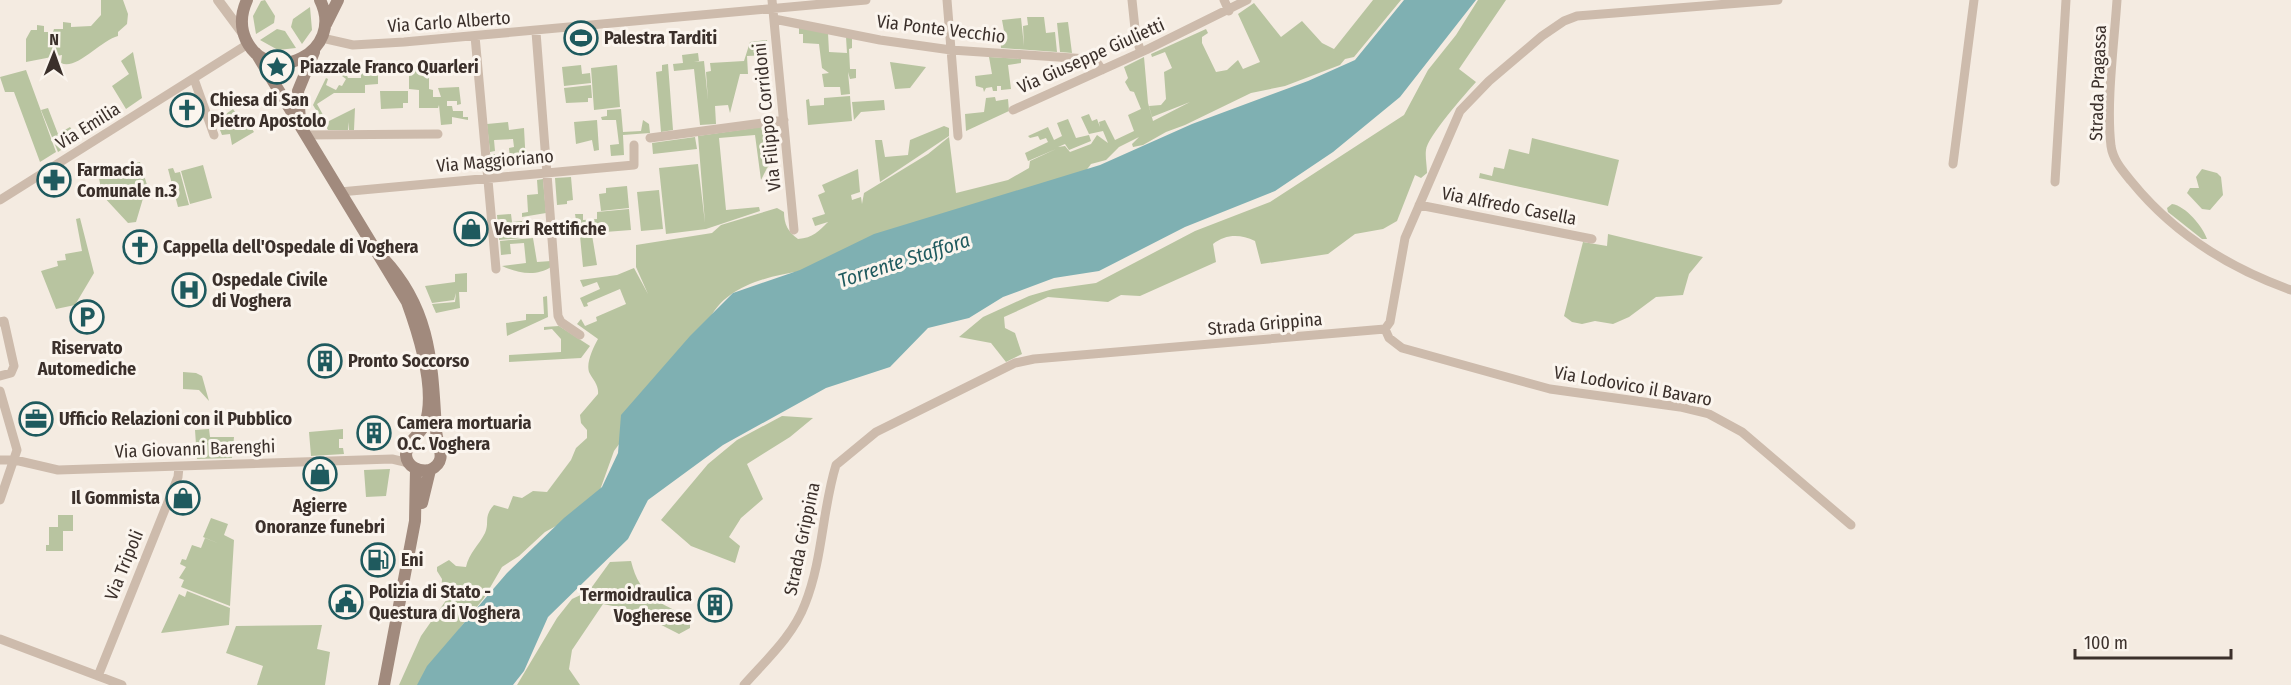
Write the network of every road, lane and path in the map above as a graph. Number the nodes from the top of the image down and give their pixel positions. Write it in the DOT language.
graph roads {
  1 [pos="218,0"];
  2 [pos="248,0"];
  3 [pos="320,0"];
  4 [pos="338,0"];
  5 [pos="866,0"];
  6 [pos="947,0"];
  7 [pos="1132,0"];
  8 [pos="1224,0"];
  9 [pos="1247,0"];
  10 [pos="1778,0"];
  11 [pos="1974,0"];
  12 [pos="2066,0"];
  13 [pos="2117,0"];
  14 [pos="773,9"];
  15 [pos="1228,11"];
  16 [pos="324,31"];
  17 [pos="536,32"];
  18 [pos="1135,33"];
  19 [pos="476,36"];
  20 [pos="1160,43"];
  21 [pos="249,44"];
  22 [pos="315,49"];
  23 [pos="951,50"];
  24 [pos="1142,52"];
  25 [pos="1102,70"];
  26 [pos="194,79"];
  27 [pos="1013,110"];
  28 [pos="784,120"];
  29 [pos="304,133"];
  30 [pos="438,134"];
  31 [pos="214,135"];
  32 [pos="958,136"];
  33 [pos="650,138"];
  34 [pos="634,145"];
  35 [pos="1953,164"];
  36 [pos="548,173"];
  37 [pos="488,178"];
  38 [pos="2055,182"];
  39 [pos="340,192"];
  40 [pos="0,200"];
  41 [pos="1419,205"];
  42 [pos="794,230"];
  43 [pos="1592,239"];
  44 [pos="380,255"];
  45 [pos="496,269"];
  46 [pos="2291,290"];
  47 [pos="0,322"];
  48 [pos="1385,329"];
  49 [pos="580,335"];
  50 [pos="0,376"];
  51 [pos="0,391"];
  52 [pos="417,437"];
  53 [pos="438,443"];
  54 [pos="0,460"];
  55 [pos="15,460"];
  56 [pos="411,462"];
  57 [pos="179,467"];
  58 [pos="430,471"];
  59 [pos="0,500"];
  60 [pos="415,521"];
  61 [pos="1851,525"];
  62 [pos="0,639"];
  63 [pos="98,676"];
  64 [pos="122,685"];
  65 [pos="384,685"];
  66 [pos="744,685"];
  1 -- 21 [label="street"];
  2 -- 21 [label="main road"];
  3 -- 16 [label="main road"];
  4 -- 16 [label="main road"];
  5 -- 14 [label="street, Via Carlo Alberto"];
  6 -- 23 [label="street"];
  7 -- 18 [label="street"];
  8 -- 15 [label="street"];
  9 -- 15 [label="street, Via Giuseppe Giulietti"];
  10 -- 41 [label="street"];
  11 -- 35 [label="street"];
  12 -- 38 [label="street"];
  13 -- 46 [label="street, Strada Pragassa"];
  14 -- 17 [label="street, Via Carlo Alberto"];
  14 -- 23 [label="street, Via Ponte Vecchio"];
  14 -- 28 [label="street, Via Filippo Corridoni"];
  15 -- 20 [label="street, Via Giuseppe Giulietti"];
  16 -- 19 [label="street, Via Carlo Alberto"];
  16 -- 22 [label="main road"];
  17 -- 19 [label="street, Via Carlo Alberto"];
  17 -- 36 [label="street"];
  18 -- 20 [label="street"];
  18 -- 24 [label="street"];
  19 -- 37 [label="street"];
  20 -- 24 [label="street, Via Giuseppe Giulietti"];
  21 -- 22 [label="main road"];
  21 -- 26 [label="street, Via Emilia"];
  21 -- 29 [label="main road"];
  22 -- 29 [label="main road"];
  23 -- 25 [label="street, Via Ponte Vecchio"];
  23 -- 32 [label="street"];
  24 -- 25 [label="street, Via Giuseppe Giulietti"];
  25 -- 27 [label="street, Via Giuseppe Giulietti"];
  26 -- 31 [label="street"];
  26 -- 40 [label="street, Via Emilia"];
  28 -- 33 [label="street"];
  28 -- 42 [label="street, Via Filippo Corridoni"];
  29 -- 30 [label="street"];
  29 -- 39 [label="main road"];
  34 -- 36 [label="street, Via Maggioriano"];
  36 -- 37 [label="street, Via Maggioriano"];
  36 -- 49 [label="street"];
  37 -- 39 [label="street, Via Maggioriano"];
  37 -- 45 [label="street"];
  39 -- 44 [label="main road"];
  41 -- 43 [label="street, Via Alfredo Casella"];
  41 -- 48 [label="street"];
  44 -- 52 [label="main road"];
  44 -- 53 [label="main road"];
  47 -- 50 [label="street"];
  48 -- 61 [label="street, Via Lodovico il Bavaro"];
  48 -- 66 [label="street, Strada Grippina"];
  51 -- 55 [label="street"];
  52 -- 53 [label="main road"];
  52 -- 56 [label="main road"];
  53 -- 58 [label="main road"];
  54 -- 55 [label="street, Via Giovanni Barenghi"];
  55 -- 57 [label="street, Via Giovanni Barenghi"];
  55 -- 59 [label="street"];
  56 -- 57 [label="street, Via Giovanni Barenghi"];
  56 -- 58 [label="main road"];
  56 -- 60 [label="main road"];
  57 -- 63 [label="street, Via Tripoli"];
  58 -- 60 [label="main road"];
  60 -- 65 [label="main road"];
  62 -- 63 [label="street"];
  63 -- 64 [label="street"];
}
